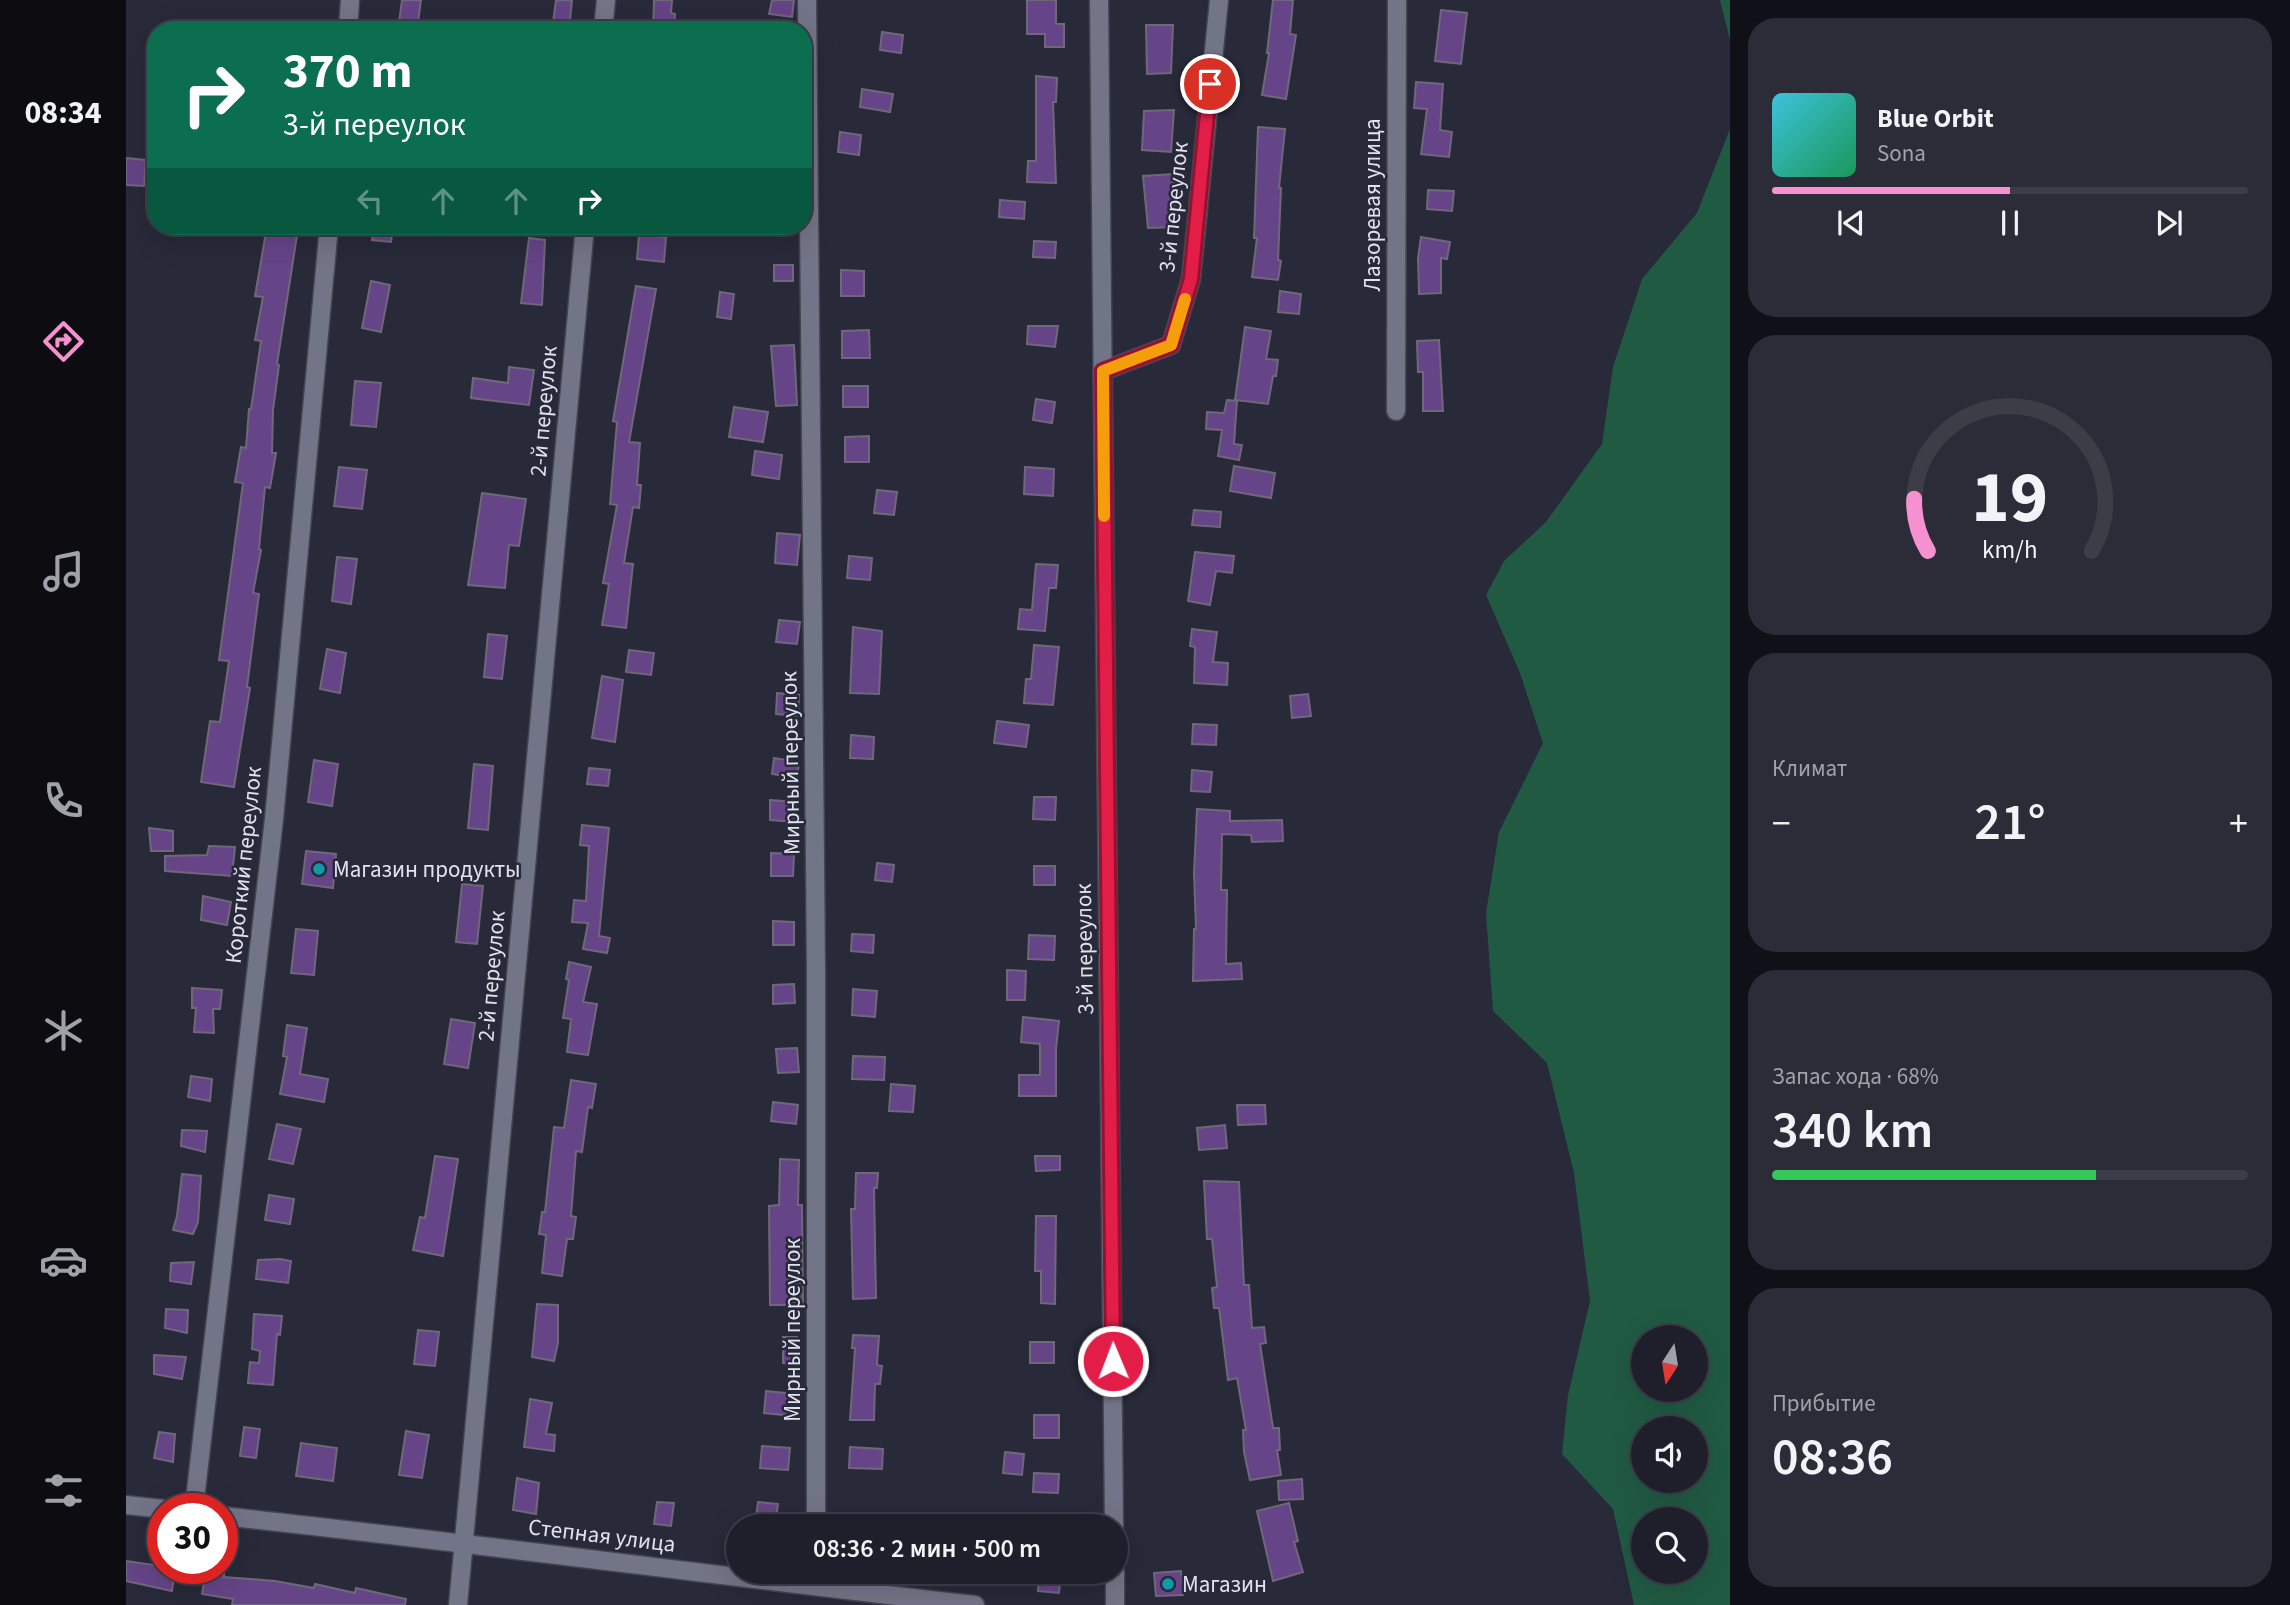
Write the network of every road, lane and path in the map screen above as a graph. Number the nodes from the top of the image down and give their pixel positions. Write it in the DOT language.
graph roads {
  1 [pos="350,0"];
  2 [pos="606,0"];
  3 [pos="807,0"];
  4 [pos="1099,0"];
  5 [pos="1219,0"];
  6 [pos="1396,0"];
  7 [pos="349,21"];
  8 [pos="604,21"];
  9 [pos="807,21"];
  10 [pos="328,235"];
  11 [pos="584,235"];
  12 [pos="809,235"];
  13 [pos="1103,371"];
  14 [pos="1396,411"];
  15 [pos="196,1493"];
  16 [pos="126,1505"];
  17 [pos="147,1507"];
  18 [pos="817,1514"];
  19 [pos="1114,1514"];
  20 [pos="238,1518"];
  21 [pos="464,1542"];
  22 [pos="726,1569"];
  23 [pos="847,1584"];
  24 [pos="1115,1584"];
  25 [pos="458,1605"];
  26 [pos="975,1605"];
  27 [pos="1115,1605"];
  1 -- 7 [label="street"];
  2 -- 8 [label="street"];
  3 -- 9 [label="street, Мирный переулок"];
  4 -- 13 [label="street, 3-й переулок"];
  5 -- 13 [label="street, 3-й переулок"];
  6 -- 14 [label="street, Лазоревая улица"];
  10 -- 15 [label="street, Короткий переулок"];
  11 -- 21 [label="street, 2-й переулок"];
  12 -- 18 [label="street, Мирный переулок"];
  13 -- 19 [label="street, 3-й переулок"];
  16 -- 17 [label="street"];
  20 -- 21 [label="street, Степная улица"];
  21 -- 22 [label="street, Степная улица"];
  21 -- 25 [label="street, 2-й переулок"];
  23 -- 26 [label="street, Степная улица"];
  24 -- 27 [label="street"];
}
